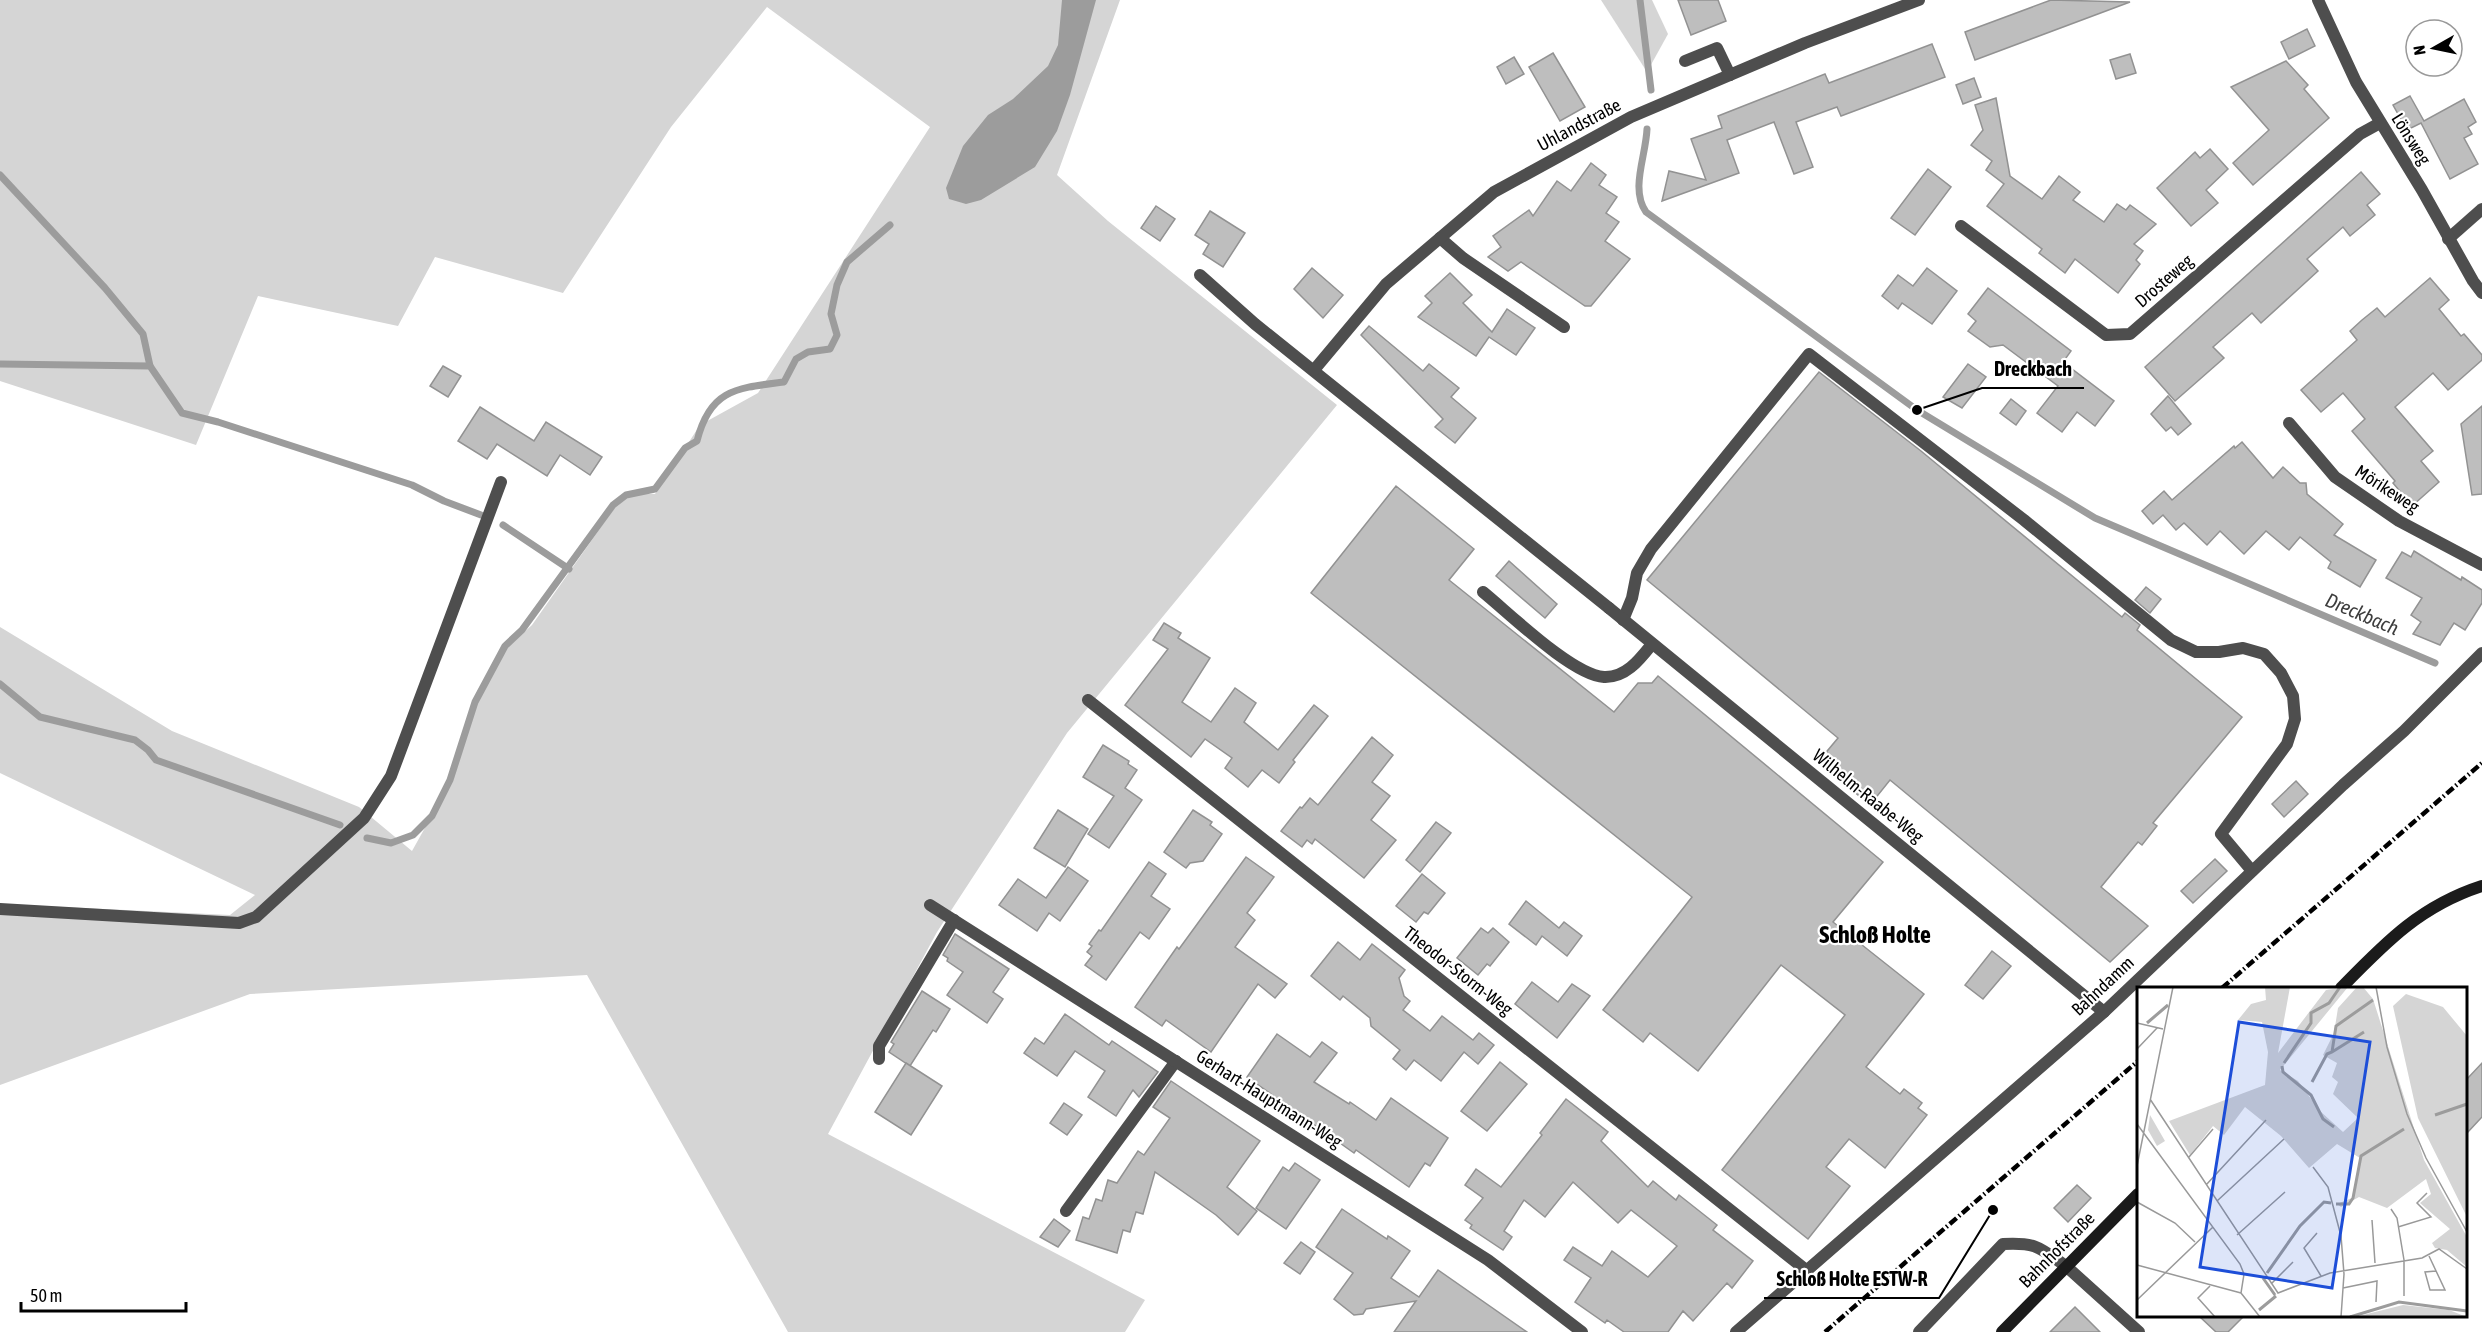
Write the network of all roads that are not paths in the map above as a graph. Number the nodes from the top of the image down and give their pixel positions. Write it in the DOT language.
graph roads {
  1 [pos="2318,0"];
  2 [pos="1911,1"];
  3 [pos="1685,61"];
  4 [pos="1730,75"];
  5 [pos="2380,123"];
  6 [pos="2482,209"];
  7 [pos="1961,226"];
  8 [pos="1440,238"];
  9 [pos="2448,239"];
  10 [pos="1200,275"];
  11 [pos="2482,293"];
  12 [pos="1564,327"];
  13 [pos="1314,370"];
  14 [pos="2289,423"];
  15 [pos="501,482"];
  16 [pos="2482,565"];
  17 [pos="1483,591"];
  18 [pos="1623,620"];
  19 [pos="1652,644"];
  20 [pos="2482,653"];
  21 [pos="1088,700"];
  22 [pos="2252,871"];
  23 [pos="2482,886"];
  24 [pos="930,904"];
  25 [pos="0,909"];
  26 [pos="954,920"];
  27 [pos="2342,987"];
  28 [pos="2104,1012"];
  29 [pos="879,1059"];
  30 [pos="1176,1061"];
  31 [pos="2137,1196"];
  32 [pos="1066,1211"];
  33 [pos="2067,1267"];
  34 [pos="1806,1270"];
  35 [pos="1582,1332"];
  36 [pos="1736,1332"];
  37 [pos="1919,1332"];
  38 [pos="2002,1332"];
  39 [pos="2139,1332"];
  1 -- 5 [label="street, Lönsweg"];
  2 -- 4 [label="street, Uhlandstraße"];
  3 -- 4 [label="street"];
  4 -- 8 [label="street, Uhlandstraße"];
  5 -- 7 [label="street, Drosteweg"];
  5 -- 9 [label="street, Lönsweg"];
  6 -- 9 [label="street"];
  8 -- 12 [label="street"];
  8 -- 13 [label="street, Uhlandstraße"];
  9 -- 11 [label="street, Lönsweg"];
  10 -- 13 [label="street, Wilhelm-Raabe-Weg"];
  13 -- 18 [label="street, Wilhelm-Raabe-Weg"];
  14 -- 16 [label="street, Mörikeweg"];
  15 -- 25 [label="street"];
  17 -- 19 [label="street"];
  18 -- 19 [label="street, Wilhelm-Raabe-Weg"];
  18 -- 22 [label="street"];
  19 -- 28 [label="street, Wilhelm-Raabe-Weg"];
  20 -- 22 [label="street, Bahndamm"];
  21 -- 34 [label="street, Theodor-Storm-Weg"];
  22 -- 28 [label="street, Bahndamm"];
  23 -- 27 [label="street"];
  24 -- 26 [label="street, Gerhart-Hauptmann-Weg"];
  26 -- 29 [label="street"];
  26 -- 30 [label="street, Gerhart-Hauptmann-Weg"];
  28 -- 34 [label="street, Bahndamm"];
  30 -- 32 [label="street"];
  30 -- 35 [label="street, Gerhart-Hauptmann-Weg"];
  31 -- 33 [label="street, Bahnhofstraße"];
  33 -- 37 [label="street"];
  33 -- 38 [label="street, Bahnhofstraße"];
  33 -- 39 [label="street"];
  34 -- 36 [label="street, Bahndamm"];
}
